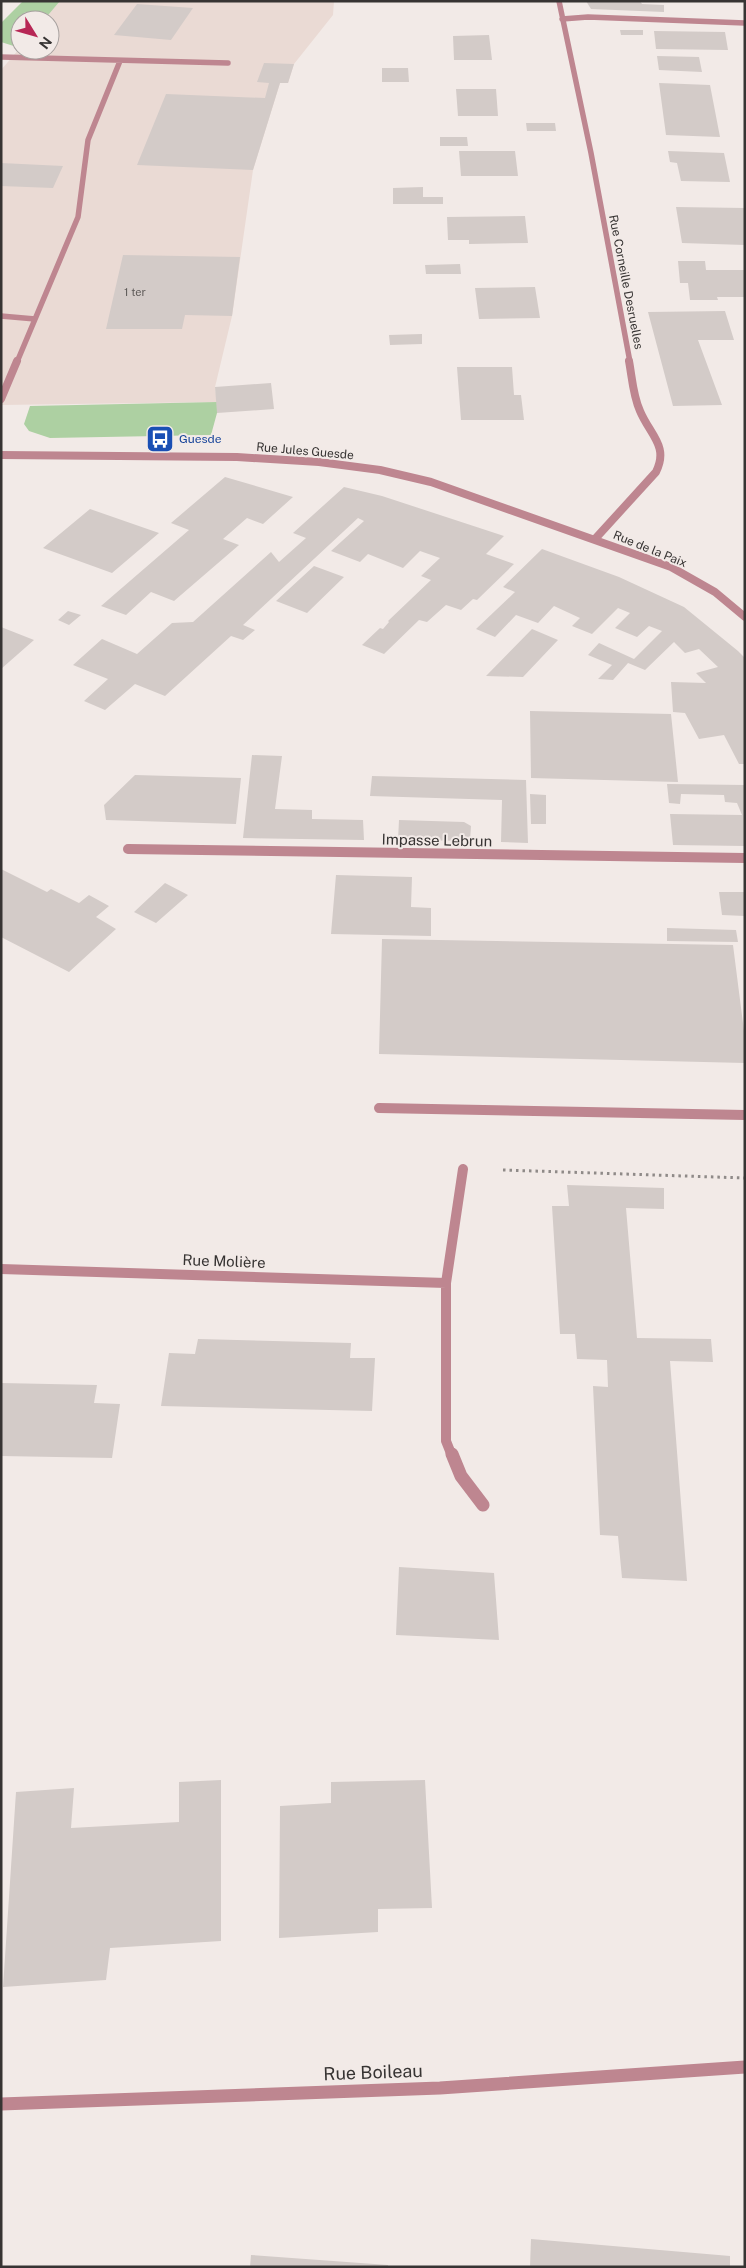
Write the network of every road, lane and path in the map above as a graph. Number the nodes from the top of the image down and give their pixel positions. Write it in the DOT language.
graph roads {
  1 [pos="559,1"];
  2 [pos="562,19"];
  3 [pos="745,23"];
  4 [pos="1,57"];
  5 [pos="120,60"];
  6 [pos="228,63"];
  7 [pos="1,316"];
  8 [pos="35,319"];
  9 [pos="1,399"];
  10 [pos="1,455"];
  11 [pos="595,539"];
  12 [pos="745,617"];
  13 [pos="128,849"];
  14 [pos="745,858"];
  15 [pos="379,1108"];
  16 [pos="745,1115"];
  17 [pos="463,1169"];
  18 [pos="745,1178"];
  19 [pos="1,1269"];
  20 [pos="446,1283"];
  21 [pos="483,1506"];
  22 [pos="745,2067"];
  23 [pos="1,2104"];
  1 -- 2 [label="street, Rue Corneille Desruelles"];
  2 -- 3 [label="street"];
  2 -- 11 [label="street, Rue Corneille Desruelles"];
  4 -- 5 [label="street"];
  5 -- 6 [label="street"];
  5 -- 8 [label="street"];
  7 -- 8 [label="street"];
  8 -- 9 [label="street"];
  10 -- 11 [label="street, Rue Jules Guesde"];
  11 -- 12 [label="street, Rue de la Paix"];
  13 -- 14 [label="street, Impasse Lebrun"];
  15 -- 16 [label="street"];
  17 -- 18 [label="path"];
  17 -- 20 [label="street"];
  19 -- 20 [label="street, Rue Molière"];
  20 -- 21 [label="street"];
  22 -- 23 [label="street, Rue Boileau"];
}
